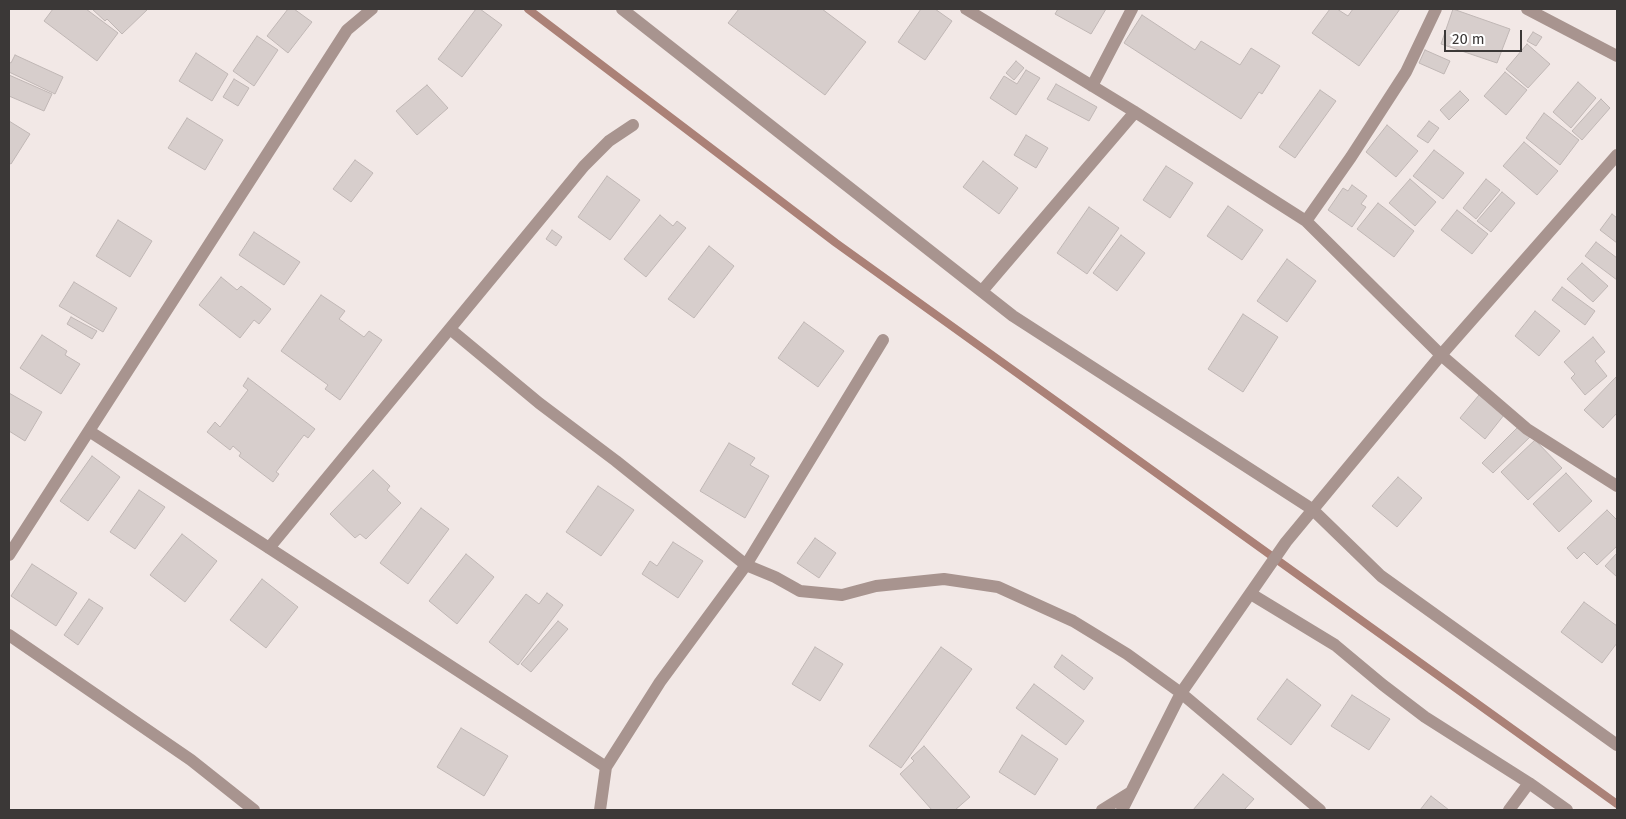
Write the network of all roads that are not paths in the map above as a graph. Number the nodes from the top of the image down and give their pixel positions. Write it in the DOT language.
graph roads {
  1 [pos="372,9"];
  2 [pos="622,9"];
  3 [pos="966,9"];
  4 [pos="1132,9"];
  5 [pos="1436,9"];
  6 [pos="1527,9"];
  7 [pos="1617,56"];
  8 [pos="1092,86"];
  9 [pos="1134,112"];
  10 [pos="633,125"];
  11 [pos="1617,155"];
  12 [pos="1306,221"];
  13 [pos="982,291"];
  14 [pos="450,329"];
  15 [pos="883,340"];
  16 [pos="1441,355"];
  17 [pos="89,430"];
  18 [pos="1617,486"];
  19 [pos="1312,509"];
  20 [pos="269,548"];
  21 [pos="9,555"];
  22 [pos="746,565"];
  23 [pos="1250,594"];
  24 [pos="9,635"];
  25 [pos="1181,692"];
  26 [pos="1617,744"];
  27 [pos="606,767"];
  28 [pos="1529,783"];
  29 [pos="1132,791"];
  30 [pos="254,810"];
  31 [pos="600,810"];
  32 [pos="1102,810"];
  33 [pos="1122,810"];
  34 [pos="1320,810"];
  35 [pos="1509,810"];
  36 [pos="1567,810"];
  1 -- 17 [label="street"];
  2 -- 13 [label="street"];
  3 -- 8 [label="street"];
  4 -- 8 [label="street"];
  5 -- 12 [label="street"];
  6 -- 7 [label="street"];
  8 -- 9 [label="street"];
  9 -- 12 [label="street"];
  9 -- 13 [label="street"];
  10 -- 14 [label="street"];
  11 -- 16 [label="street"];
  12 -- 16 [label="street"];
  13 -- 19 [label="street"];
  14 -- 20 [label="street"];
  14 -- 22 [label="street"];
  15 -- 22 [label="street"];
  16 -- 18 [label="street"];
  16 -- 19 [label="street"];
  17 -- 20 [label="street"];
  17 -- 21 [label="street"];
  19 -- 23 [label="street"];
  19 -- 26 [label="street"];
  20 -- 27 [label="street"];
  22 -- 25 [label="street"];
  22 -- 27 [label="street"];
  23 -- 25 [label="street"];
  23 -- 28 [label="street"];
  24 -- 30 [label="street"];
  25 -- 29 [label="street"];
  25 -- 34 [label="street"];
  27 -- 31 [label="street"];
  28 -- 35 [label="street"];
  28 -- 36 [label="street"];
  29 -- 32 [label="street"];
  29 -- 33 [label="street"];
}
